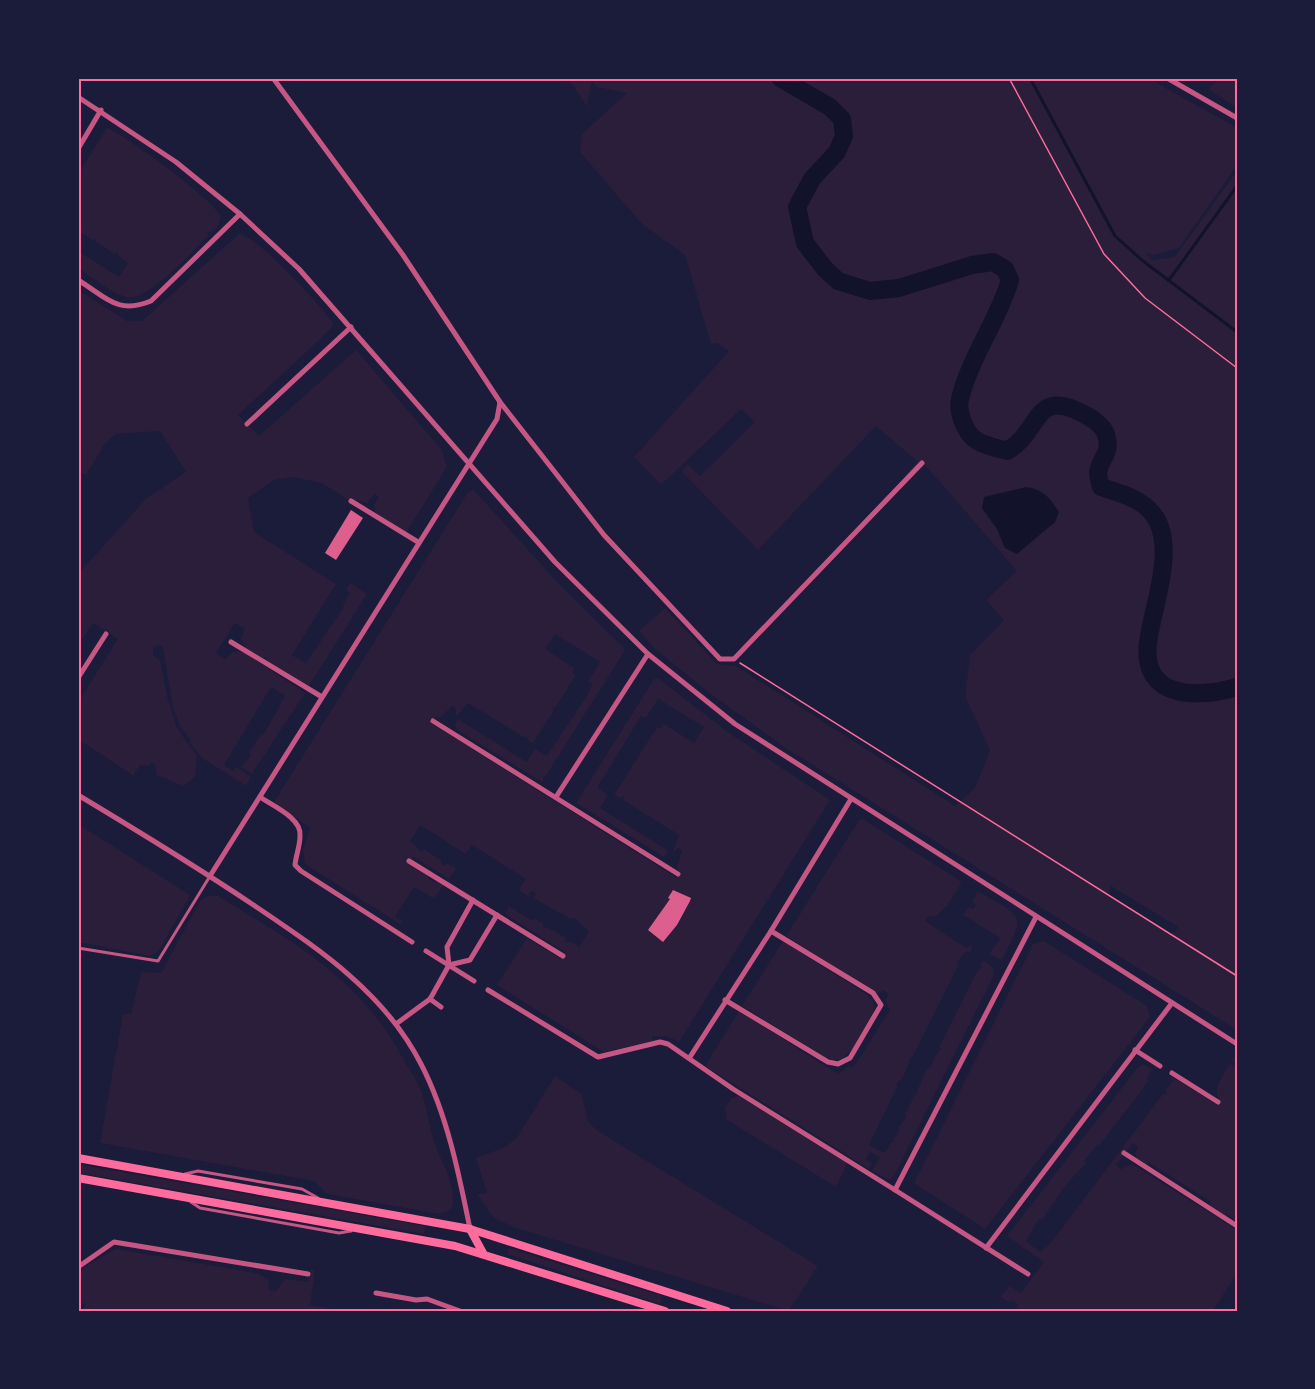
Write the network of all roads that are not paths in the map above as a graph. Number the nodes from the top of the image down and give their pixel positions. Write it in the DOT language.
graph roads {
  1 [pos="273,78"];
  2 [pos="1167,78"];
  3 [pos="78,97"];
  4 [pos="101,110"];
  5 [pos="1237,118"];
  6 [pos="78,149"];
  7 [pos="240,214"];
  8 [pos="78,280"];
  9 [pos="351,327"];
  10 [pos="500,402"];
  11 [pos="247,424"];
  12 [pos="922,463"];
  13 [pos="467,464"];
  14 [pos="351,501"];
  15 [pos="418,542"];
  16 [pos="106,634"];
  17 [pos="231,642"];
  18 [pos="648,654"];
  19 [pos="78,678"];
  20 [pos="322,697"];
  21 [pos="433,721"];
  22 [pos="78,795"];
  23 [pos="260,797"];
  24 [pos="556,797"];
  25 [pos="851,799"];
  26 [pos="409,861"];
  27 [pos="678,874"];
  28 [pos="210,876"];
  29 [pos="473,900"];
  30 [pos="497,915"];
  31 [pos="1036,917"];
  32 [pos="771,932"];
  33 [pos="412,942"];
  34 [pos="78,948"];
  35 [pos="426,951"];
  36 [pos="563,956"];
  37 [pos="448,965"];
  38 [pos="474,981"];
  39 [pos="488,990"];
  40 [pos="430,999"];
  41 [pos="725,1000"];
  42 [pos="1172,1003"];
  43 [pos="441,1007"];
  44 [pos="396,1024"];
  45 [pos="1237,1044"];
  46 [pos="1135,1050"];
  47 [pos="690,1057"];
  48 [pos="1160,1066"];
  49 [pos="1172,1073"];
  50 [pos="1218,1102"];
  51 [pos="1124,1154"];
  52 [pos="78,1158"];
  53 [pos="78,1178"];
  54 [pos="895,1190"];
  55 [pos="1237,1227"];
  56 [pos="470,1229"];
  57 [pos="986,1248"];
  58 [pos="483,1253"];
  59 [pos="78,1267"];
  60 [pos="308,1274"];
  61 [pos="1028,1274"];
  62 [pos="376,1293"];
  63 [pos="447,1309"];
  64 [pos="460,1311"];
  65 [pos="665,1311"];
  66 [pos="728,1311"];
  1 -- 10 [label="street"];
  2 -- 5 [label="street"];
  3 -- 4 [label="street"];
  4 -- 6 [label="street"];
  4 -- 7 [label="street"];
  7 -- 8 [label="street"];
  7 -- 9 [label="street"];
  9 -- 11 [label="street"];
  9 -- 13 [label="street"];
  10 -- 12 [label="street"];
  10 -- 13 [label="street"];
  13 -- 15 [label="street"];
  13 -- 18 [label="street"];
  14 -- 15 [label="street"];
  15 -- 20 [label="street"];
  16 -- 19 [label="street"];
  17 -- 20 [label="street"];
  18 -- 24 [label="street"];
  18 -- 25 [label="street"];
  20 -- 23 [label="street"];
  21 -- 24 [label="street"];
  22 -- 28 [label="street"];
  23 -- 28 [label="street"];
  23 -- 33 [label="street"];
  24 -- 27 [label="street"];
  25 -- 31 [label="street"];
  25 -- 32 [label="street"];
  26 -- 29 [label="street"];
  28 -- 34 [label="lane"];
  28 -- 44 [label="street"];
  29 -- 30 [label="street"];
  29 -- 37 [label="street"];
  30 -- 36 [label="street"];
  30 -- 37 [label="street"];
  31 -- 42 [label="street"];
  31 -- 54 [label="street"];
  32 -- 41 [label="street"];
  32 -- 41 [label="street"];
  35 -- 37 [label="street"];
  37 -- 38 [label="street"];
  37 -- 40 [label="street"];
  39 -- 47 [label="street"];
  40 -- 43 [label="street"];
  40 -- 44 [label="street"];
  41 -- 47 [label="street"];
  42 -- 45 [label="street"];
  42 -- 46 [label="street"];
  44 -- 56 [label="street"];
  46 -- 48 [label="street"];
  46 -- 57 [label="street"];
  47 -- 54 [label="street"];
  49 -- 50 [label="street"];
  51 -- 55 [label="street"];
  52 -- 56 [label="main road"];
  53 -- 58 [label="main road"];
  54 -- 57 [label="street"];
  56 -- 58 [label="main road"];
  56 -- 66 [label="main road"];
  57 -- 61 [label="street"];
  58 -- 65 [label="main road"];
  59 -- 60 [label="street"];
  62 -- 63 [label="street"];
  63 -- 64 [label="street"];
}
